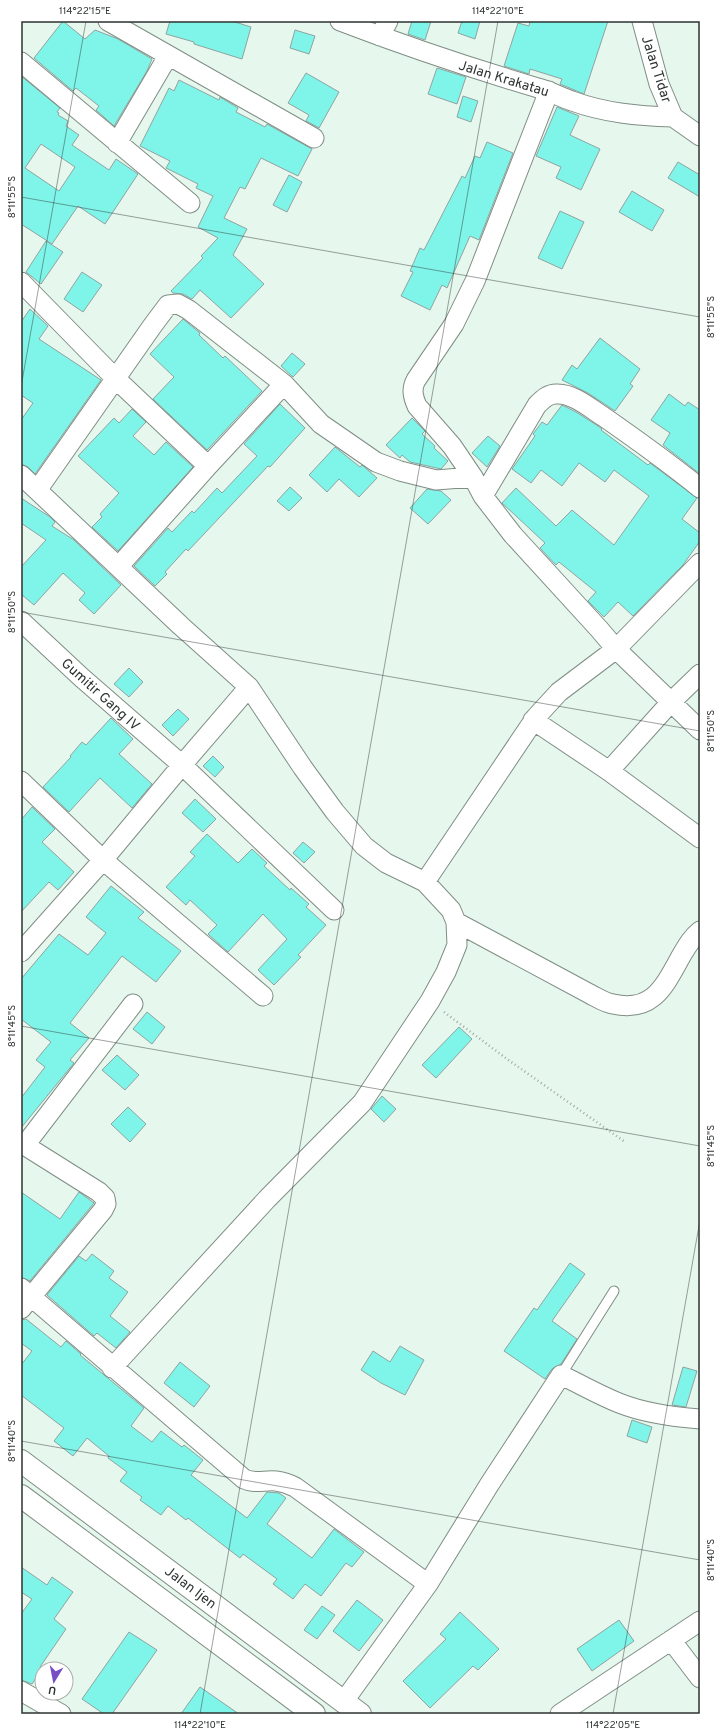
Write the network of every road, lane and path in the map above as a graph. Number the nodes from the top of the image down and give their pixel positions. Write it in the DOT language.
graph roads {
  1 [pos="108,21"];
  2 [pos="340,21"];
  3 [pos="642,21"];
  4 [pos="131,27"];
  5 [pos="384,29"];
  6 [pos="168,56"];
  7 [pos="21,62"];
  8 [pos="549,91"];
  9 [pos="673,117"];
  10 [pos="700,136"];
  11 [pos="314,138"];
  12 [pos="117,142"];
  13 [pos="190,203"];
  14 [pos="21,282"];
  15 [pos="115,378"];
  16 [pos="284,384"];
  17 [pos="208,466"];
  18 [pos="21,475"];
  19 [pos="473,477"];
  20 [pos="700,488"];
  21 [pos="38,489"];
  22 [pos="483,496"];
  23 [pos="700,563"];
  24 [pos="119,566"];
  25 [pos="21,621"];
  26 [pos="616,649"];
  27 [pos="700,674"];
  28 [pos="249,687"];
  29 [pos="671,702"];
  30 [pos="534,720"];
  31 [pos="700,730"];
  32 [pos="182,765"];
  33 [pos="609,771"];
  34 [pos="21,781"];
  35 [pos="700,838"];
  36 [pos="103,860"];
  37 [pos="425,882"];
  38 [pos="334,910"];
  39 [pos="456,922"];
  40 [pos="700,931"];
  41 [pos="22,950"];
  42 [pos="263,996"];
  43 [pos="430,1001"];
  44 [pos="133,1004"];
  45 [pos="625,1142"];
  46 [pos="23,1144"];
  47 [pos="614,1291"];
  48 [pos="24,1298"];
  49 [pos="112,1368"];
  50 [pos="561,1375"];
  51 [pos="700,1419"];
  52 [pos="21,1461"];
  53 [pos="21,1496"];
  54 [pos="428,1584"];
  55 [pos="700,1621"];
  56 [pos="671,1640"];
  57 [pos="700,1678"];
  58 [pos="322,1685"];
  59 [pos="21,1691"];
  60 [pos="352,1708"];
  61 [pos="310,1711"];
  62 [pos="54,1712"];
  63 [pos="560,1714"];
  1 -- 4 [label="street"];
  2 -- 5 [label="street, Jalan Krakatau"];
  3 -- 9 [label="street, Jalan Tidar"];
  4 -- 6 [label="street"];
  5 -- 8 [label="street, Jalan Krakatau"];
  6 -- 11 [label="street"];
  6 -- 12 [label="street"];
  7 -- 12 [label="street"];
  8 -- 9 [label="street, Jalan Krakatau"];
  8 -- 19 [label="street"];
  9 -- 10 [label="street"];
  12 -- 13 [label="street"];
  14 -- 15 [label="street"];
  15 -- 16 [label="street"];
  15 -- 17 [label="street"];
  15 -- 21 [label="street"];
  16 -- 17 [label="street"];
  16 -- 19 [label="street"];
  17 -- 24 [label="street"];
  18 -- 21 [label="street"];
  19 -- 22 [label="street"];
  20 -- 22 [label="street"];
  21 -- 24 [label="street"];
  22 -- 26 [label="street"];
  23 -- 26 [label="street"];
  24 -- 28 [label="street"];
  25 -- 32 [label="street, Gumitir Gang IV"];
  26 -- 29 [label="street"];
  26 -- 30 [label="street"];
  27 -- 29 [label="street"];
  28 -- 32 [label="street"];
  28 -- 37 [label="street"];
  29 -- 31 [label="street"];
  29 -- 33 [label="street"];
  30 -- 33 [label="street"];
  30 -- 37 [label="street"];
  32 -- 36 [label="street"];
  32 -- 38 [label="street, Gumitir Gang IV"];
  33 -- 35 [label="street"];
  34 -- 36 [label="street"];
  36 -- 41 [label="street"];
  36 -- 42 [label="street"];
  37 -- 39 [label="street"];
  39 -- 40 [label="street"];
  39 -- 43 [label="street"];
  43 -- 45 [label="path"];
  43 -- 49 [label="street"];
  44 -- 46 [label="street"];
  46 -- 48 [label="street"];
  47 -- 50 [label="lane"];
  48 -- 49 [label="street"];
  49 -- 54 [label="street"];
  50 -- 51 [label="street"];
  50 -- 54 [label="street"];
  52 -- 58 [label="street, Jalan Ijen"];
  53 -- 61 [label="street, Jalan Ijen"];
  54 -- 60 [label="street"];
  55 -- 56 [label="street"];
  56 -- 57 [label="street"];
  56 -- 63 [label="street"];
  58 -- 60 [label="street, Jalan Ijen"];
  58 -- 61 [label="street"];
  59 -- 62 [label="street"];
}
